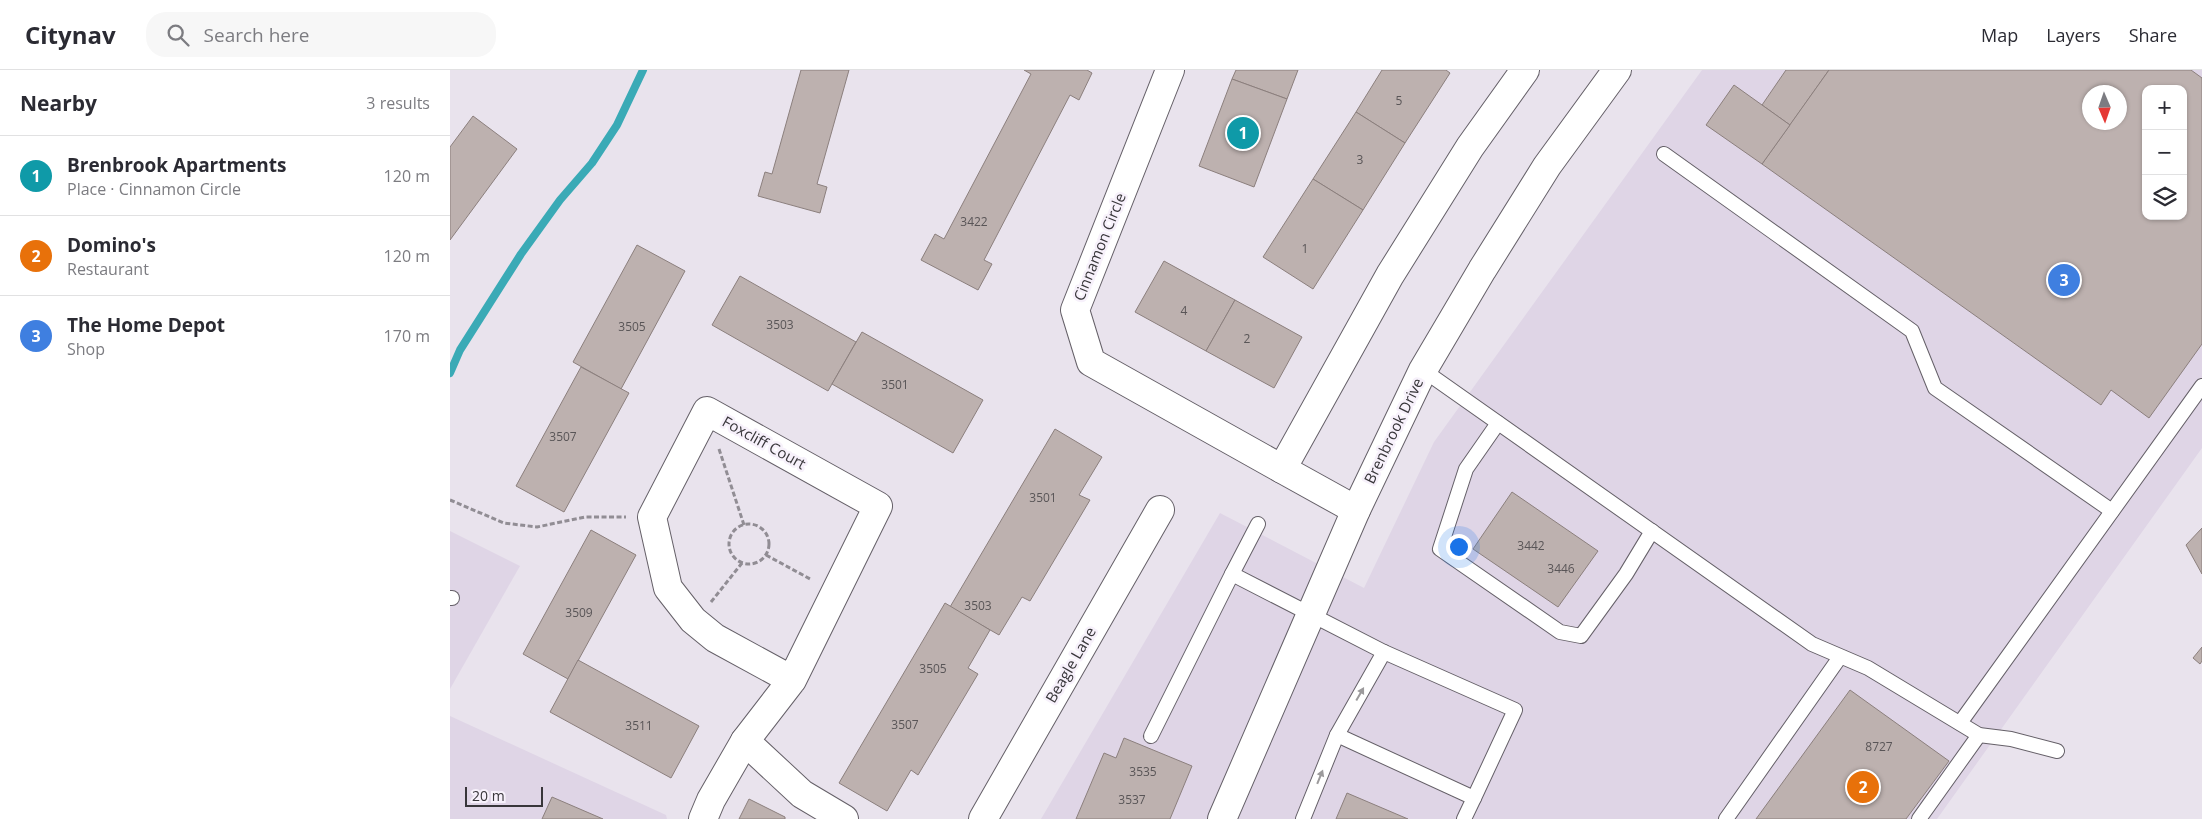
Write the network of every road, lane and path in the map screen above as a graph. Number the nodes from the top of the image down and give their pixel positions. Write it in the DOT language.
graph roads {
  1 [pos="1170,70"];
  2 [pos="1525,70"];
  3 [pos="1617,70"];
  4 [pos="1664,154"];
  5 [pos="1423,370"];
  6 [pos="2202,386"];
  7 [pos="707,411"];
  8 [pos="1498,422"];
  9 [pos="1282,468"];
  10 [pos="450,500"];
  11 [pos="1160,510"];
  12 [pos="1356,510"];
  13 [pos="2112,511"];
  14 [pos="652,517"];
  15 [pos="1258,524"];
  16 [pos="744,525"];
  17 [pos="1652,531"];
  18 [pos="766,555"];
  19 [pos="742,563"];
  20 [pos="1232,574"];
  21 [pos="836,592"];
  22 [pos="1310,615"];
  23 [pos="696,622"];
  24 [pos="1384,652"];
  25 [pos="1840,657"];
  26 [pos="792,680"];
  27 [pos="1960,723"];
  28 [pos="1337,735"];
  29 [pos="1979,735"];
  30 [pos="1151,736"];
  31 [pos="745,741"];
  32 [pos="2057,751"];
  33 [pos="1474,798"];
  34 [pos="703,819"];
  35 [pos="844,819"];
  36 [pos="983,819"];
  37 [pos="1222,819"];
  38 [pos="1303,819"];
  39 [pos="1464,819"];
  40 [pos="1726,819"];
  41 [pos="1919,819"];
  1 -- 9 [label="street, Cinnamon Circle"];
  2 -- 9 [label="street"];
  3 -- 5 [label="street, Brenbrook Drive"];
  4 -- 13 [label="lane"];
  5 -- 8 [label="lane"];
  5 -- 12 [label="street, Brenbrook Drive"];
  6 -- 13 [label="lane"];
  7 -- 14 [label="street, Foxcliff Court"];
  7 -- 16 [label="path"];
  7 -- 21 [label="street, Foxcliff Court"];
  8 -- 17 [label="lane"];
  8 -- 17 [label="lane"];
  9 -- 12 [label="street, Cinnamon Circle"];
  10 -- 14 [label="path"];
  11 -- 36 [label="street, Beagle Lane"];
  12 -- 22 [label="street, Brenbrook Drive"];
  13 -- 27 [label="lane"];
  14 -- 23 [label="street"];
  15 -- 20 [label="lane"];
  16 -- 18 [label="path"];
  16 -- 19 [label="path"];
  17 -- 25 [label="lane"];
  18 -- 19 [label="path"];
  18 -- 21 [label="path"];
  19 -- 23 [label="path"];
  20 -- 22 [label="lane"];
  20 -- 30 [label="lane"];
  21 -- 26 [label="street, Foxcliff Court"];
  22 -- 24 [label="lane"];
  22 -- 37 [label="street, Brenbrook Drive"];
  23 -- 26 [label="street"];
  28 -- 24 [label="lane, one-way"];
  24 -- 33 [label="lane"];
  25 -- 27 [label="lane"];
  25 -- 40 [label="lane"];
  26 -- 31 [label="street, Foxcliff Court"];
  27 -- 29 [label="lane"];
  28 -- 33 [label="lane"];
  38 -- 28 [label="lane, one-way"];
  29 -- 32 [label="lane"];
  29 -- 41 [label="lane"];
  31 -- 34 [label="street, Foxcliff Court"];
  31 -- 35 [label="street"];
  33 -- 39 [label="lane"];
}
